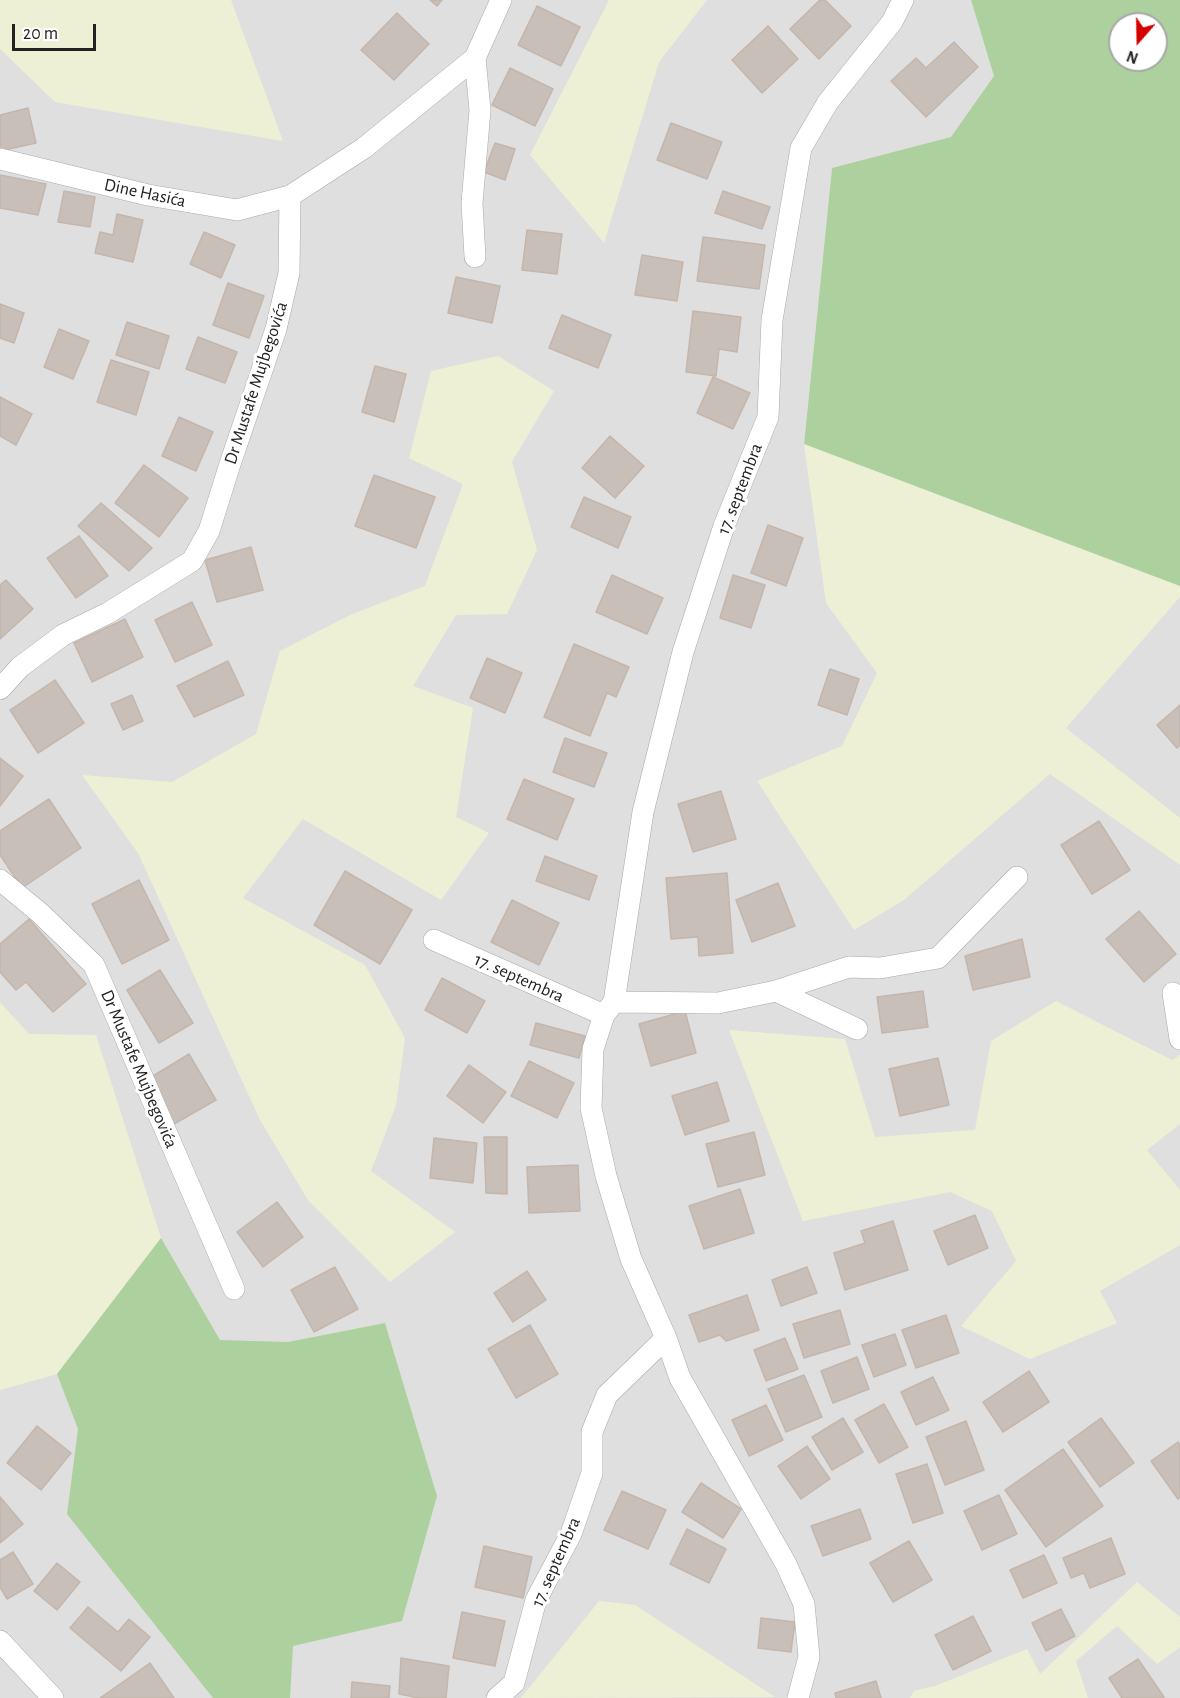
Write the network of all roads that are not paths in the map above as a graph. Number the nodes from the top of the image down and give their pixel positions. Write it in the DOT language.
graph roads {
  1 [pos="501,0"];
  2 [pos="903,0"];
  3 [pos="475,58"];
  4 [pos="0,159"];
  5 [pos="290,196"];
  6 [pos="475,257"];
  7 [pos="0,689"];
  8 [pos="1017,877"];
  9 [pos="0,880"];
  10 [pos="434,940"];
  11 [pos="776,991"];
  12 [pos="1173,993"];
  13 [pos="609,1009"];
  14 [pos="857,1029"];
  15 [pos="1180,1040"];
  16 [pos="234,1289"];
  17 [pos="666,1338"];
  18 [pos="0,1641"];
  19 [pos="53,1698"];
  20 [pos="497,1698"];
  21 [pos="798,1698"];
  1 -- 3 [label="street"];
  2 -- 13 [label="street, 17. septembra"];
  3 -- 5 [label="street"];
  3 -- 6 [label="street"];
  4 -- 5 [label="street, Dine Hasića"];
  5 -- 7 [label="street, Dr Mustafe Mujbegovića"];
  8 -- 11 [label="street, 17. septembra"];
  9 -- 16 [label="street, Dr Mustafe Mujbegovića"];
  10 -- 13 [label="street, 17. septembra"];
  11 -- 13 [label="street, 17. septembra"];
  11 -- 14 [label="street"];
  12 -- 15 [label="street"];
  13 -- 17 [label="street, 17. septembra"];
  17 -- 20 [label="street, 17. septembra"];
  17 -- 21 [label="street, 17. septembra"];
  18 -- 19 [label="street"];
}
